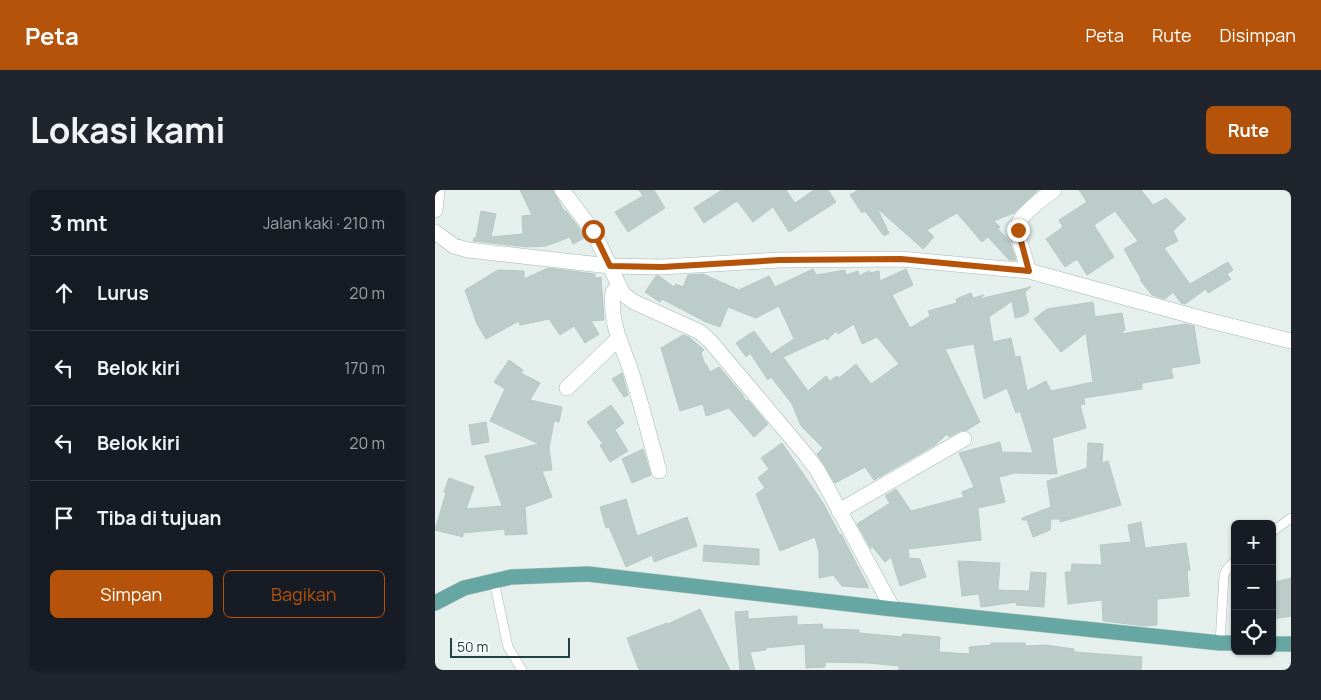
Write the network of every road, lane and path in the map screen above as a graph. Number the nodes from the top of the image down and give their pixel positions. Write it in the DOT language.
graph roads {
  1 [pos="437,190"];
  2 [pos="562,190"];
  3 [pos="1054,190"];
  4 [pos="435,210"];
  5 [pos="435,232"];
  6 [pos="610,266"];
  7 [pos="1029,271"];
  8 [pos="618,288"];
  9 [pos="618,339"];
  10 [pos="1291,341"];
  11 [pos="567,388"];
  12 [pos="964,439"];
  13 [pos="659,471"];
  14 [pos="839,512"];
  15 [pos="1291,518"];
  16 [pos="1276,529"];
  17 [pos="1231,565"];
  18 [pos="494,581"];
  19 [pos="435,603"];
  20 [pos="893,609"];
  21 [pos="1228,643"];
  22 [pos="1276,644"];
  23 [pos="1291,644"];
  24 [pos="521,670"];
  1 -- 4 [label="street"];
  2 -- 6 [label="street"];
  3 -- 7 [label="street"];
  5 -- 6 [label="street"];
  6 -- 7 [label="street"];
  6 -- 8 [label="street"];
  7 -- 10 [label="street"];
  8 -- 9 [label="street"];
  8 -- 14 [label="street"];
  9 -- 11 [label="street"];
  9 -- 13 [label="street"];
  12 -- 14 [label="street"];
  14 -- 20 [label="street"];
  15 -- 16 [label="lane"];
  17 -- 21 [label="lane"];
  18 -- 19 [label="main road"];
  18 -- 20 [label="main road"];
  18 -- 24 [label="lane"];
  20 -- 21 [label="main road"];
  22 -- 23 [label="main road"];
}
